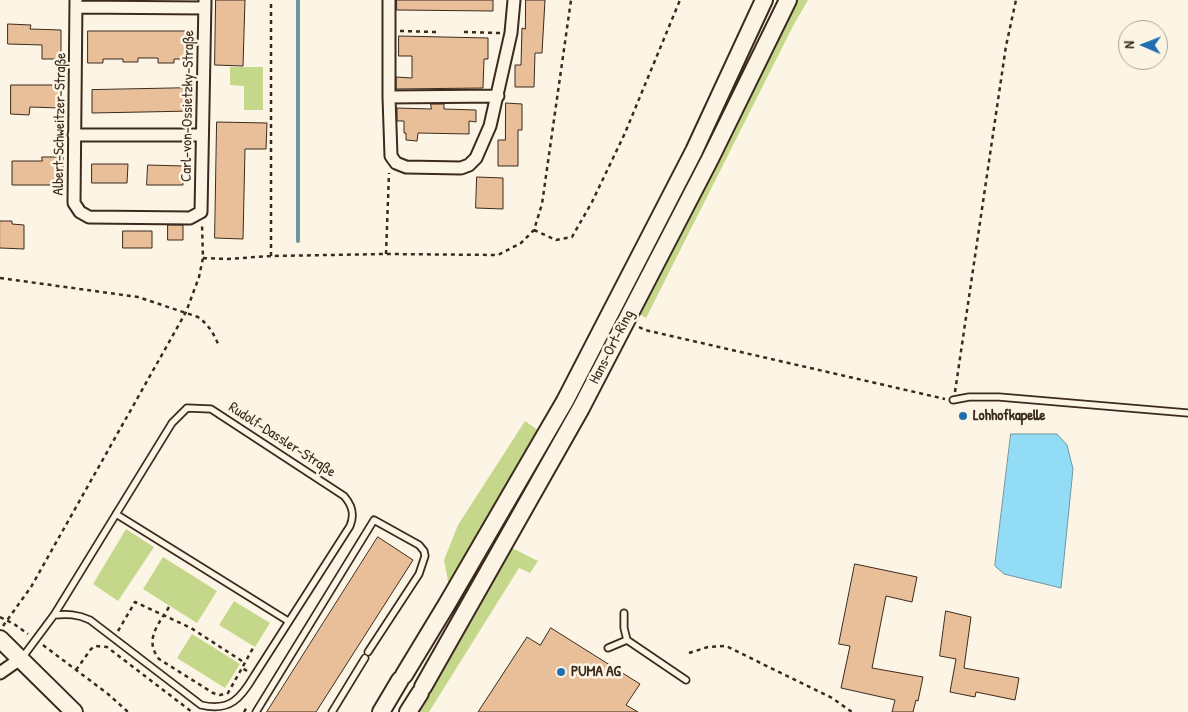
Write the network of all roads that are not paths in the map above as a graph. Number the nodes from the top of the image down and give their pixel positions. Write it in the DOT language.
graph roads {
  1 [pos="389,0"];
  2 [pos="514,0"];
  3 [pos="764,0"];
  4 [pos="788,0"];
  5 [pos="76,4"];
  6 [pos="205,4"];
  7 [pos="498,96"];
  8 [pos="389,97"];
  9 [pos="74,135"];
  10 [pos="202,135"];
  11 [pos="201,212"];
  12 [pos="954,400"];
  13 [pos="1188,413"];
  14 [pos="116,514"];
  15 [pos="624,613"];
  16 [pos="54,615"];
  17 [pos="288,621"];
  18 [pos="0,639"];
  19 [pos="627,640"];
  20 [pos="608,648"];
  21 [pos="20,659"];
  22 [pos="0,673"];
  23 [pos="686,680"];
  24 [pos="74,712"];
  25 [pos="217,712"];
  26 [pos="256,712"];
  27 [pos="332,712"];
  28 [pos="381,712"];
  29 [pos="408,712"];
  1 -- 8 [label="street"];
  2 -- 7 [label="street"];
  3 -- 28 [label="main road, Hans-Ort-Ring"];
  4 -- 29 [label="main road, Hans-Ort-Ring"];
  5 -- 6 [label="street"];
  5 -- 9 [label="street, Albert-Schweitzer-Straße"];
  6 -- 10 [label="street, Carl-von-Ossietzky-Straße"];
  7 -- 8 [label="street"];
  7 -- 8 [label="street"];
  9 -- 10 [label="street"];
  9 -- 11 [label="street, Albert-Schweitzer-Straße"];
  10 -- 11 [label="street, Carl-von-Ossietzky-Straße"];
  12 -- 13 [label="lane"];
  14 -- 16 [label="lane, Rudolf-Dassler-Straße"];
  14 -- 17 [label="lane"];
  14 -- 17 [label="lane, Rudolf-Dassler-Straße"];
  15 -- 19 [label="lane"];
  16 -- 21 [label="lane, Rudolf-Dassler-Straße"];
  16 -- 25 [label="lane, Rudolf-Dassler-Straße"];
  17 -- 25 [label="lane, Rudolf-Dassler-Straße"];
  18 -- 21 [label="main road"];
  19 -- 20 [label="lane"];
  19 -- 23 [label="lane"];
  21 -- 22 [label="street"];
  21 -- 24 [label="main road"];
  26 -- 27 [label="lane"];
}
